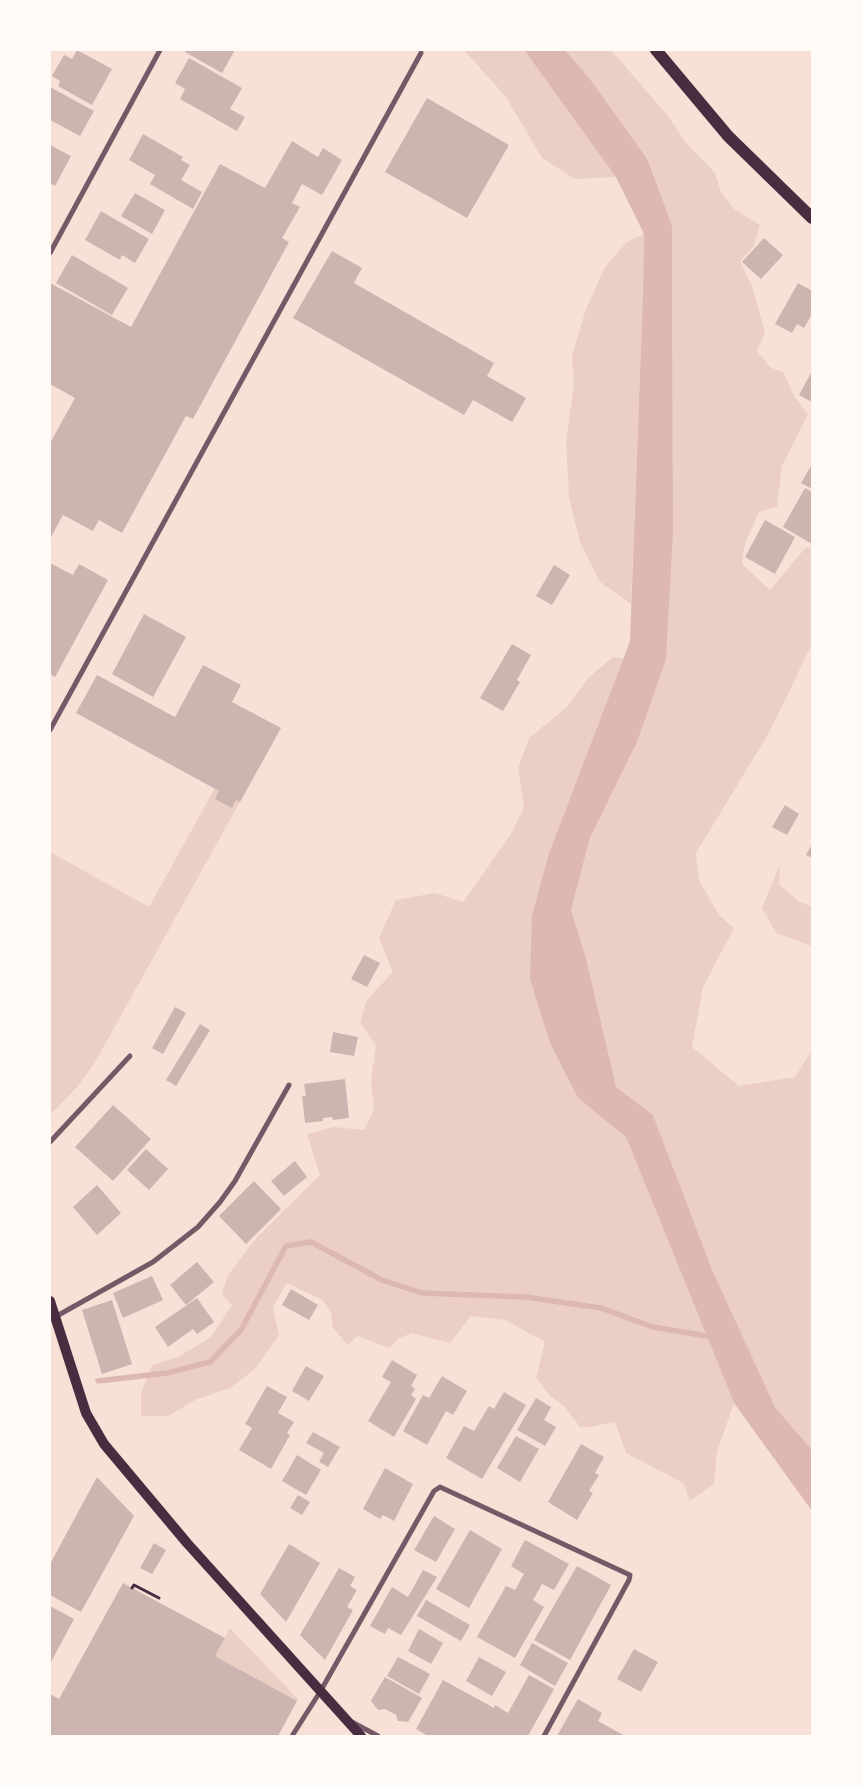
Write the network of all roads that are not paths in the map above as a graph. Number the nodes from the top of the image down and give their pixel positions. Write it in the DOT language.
graph roads {
  1 [pos="160,50"];
  2 [pos="656,50"];
  3 [pos="421,53"];
  4 [pos="812,218"];
  5 [pos="50,253"];
  6 [pos="50,730"];
  7 [pos="130,1056"];
  8 [pos="289,1085"];
  9 [pos="50,1142"];
  10 [pos="50,1301"];
  11 [pos="55,1317"];
  12 [pos="320,1692"];
  13 [pos="344,1718"];
  14 [pos="292,1736"];
  15 [pos="361,1736"];
  16 [pos="378,1736"];
  17 [pos="544,1736"];
  1 -- 5 [label="street"];
  2 -- 4 [label="main road"];
  3 -- 6 [label="street"];
  7 -- 9 [label="street"];
  8 -- 11 [label="street"];
  10 -- 11 [label="main road"];
  11 -- 12 [label="main road"];
  12 -- 13 [label="main road"];
  12 -- 14 [label="street"];
  12 -- 17 [label="street"];
  13 -- 15 [label="main road"];
  13 -- 16 [label="street"];
}
